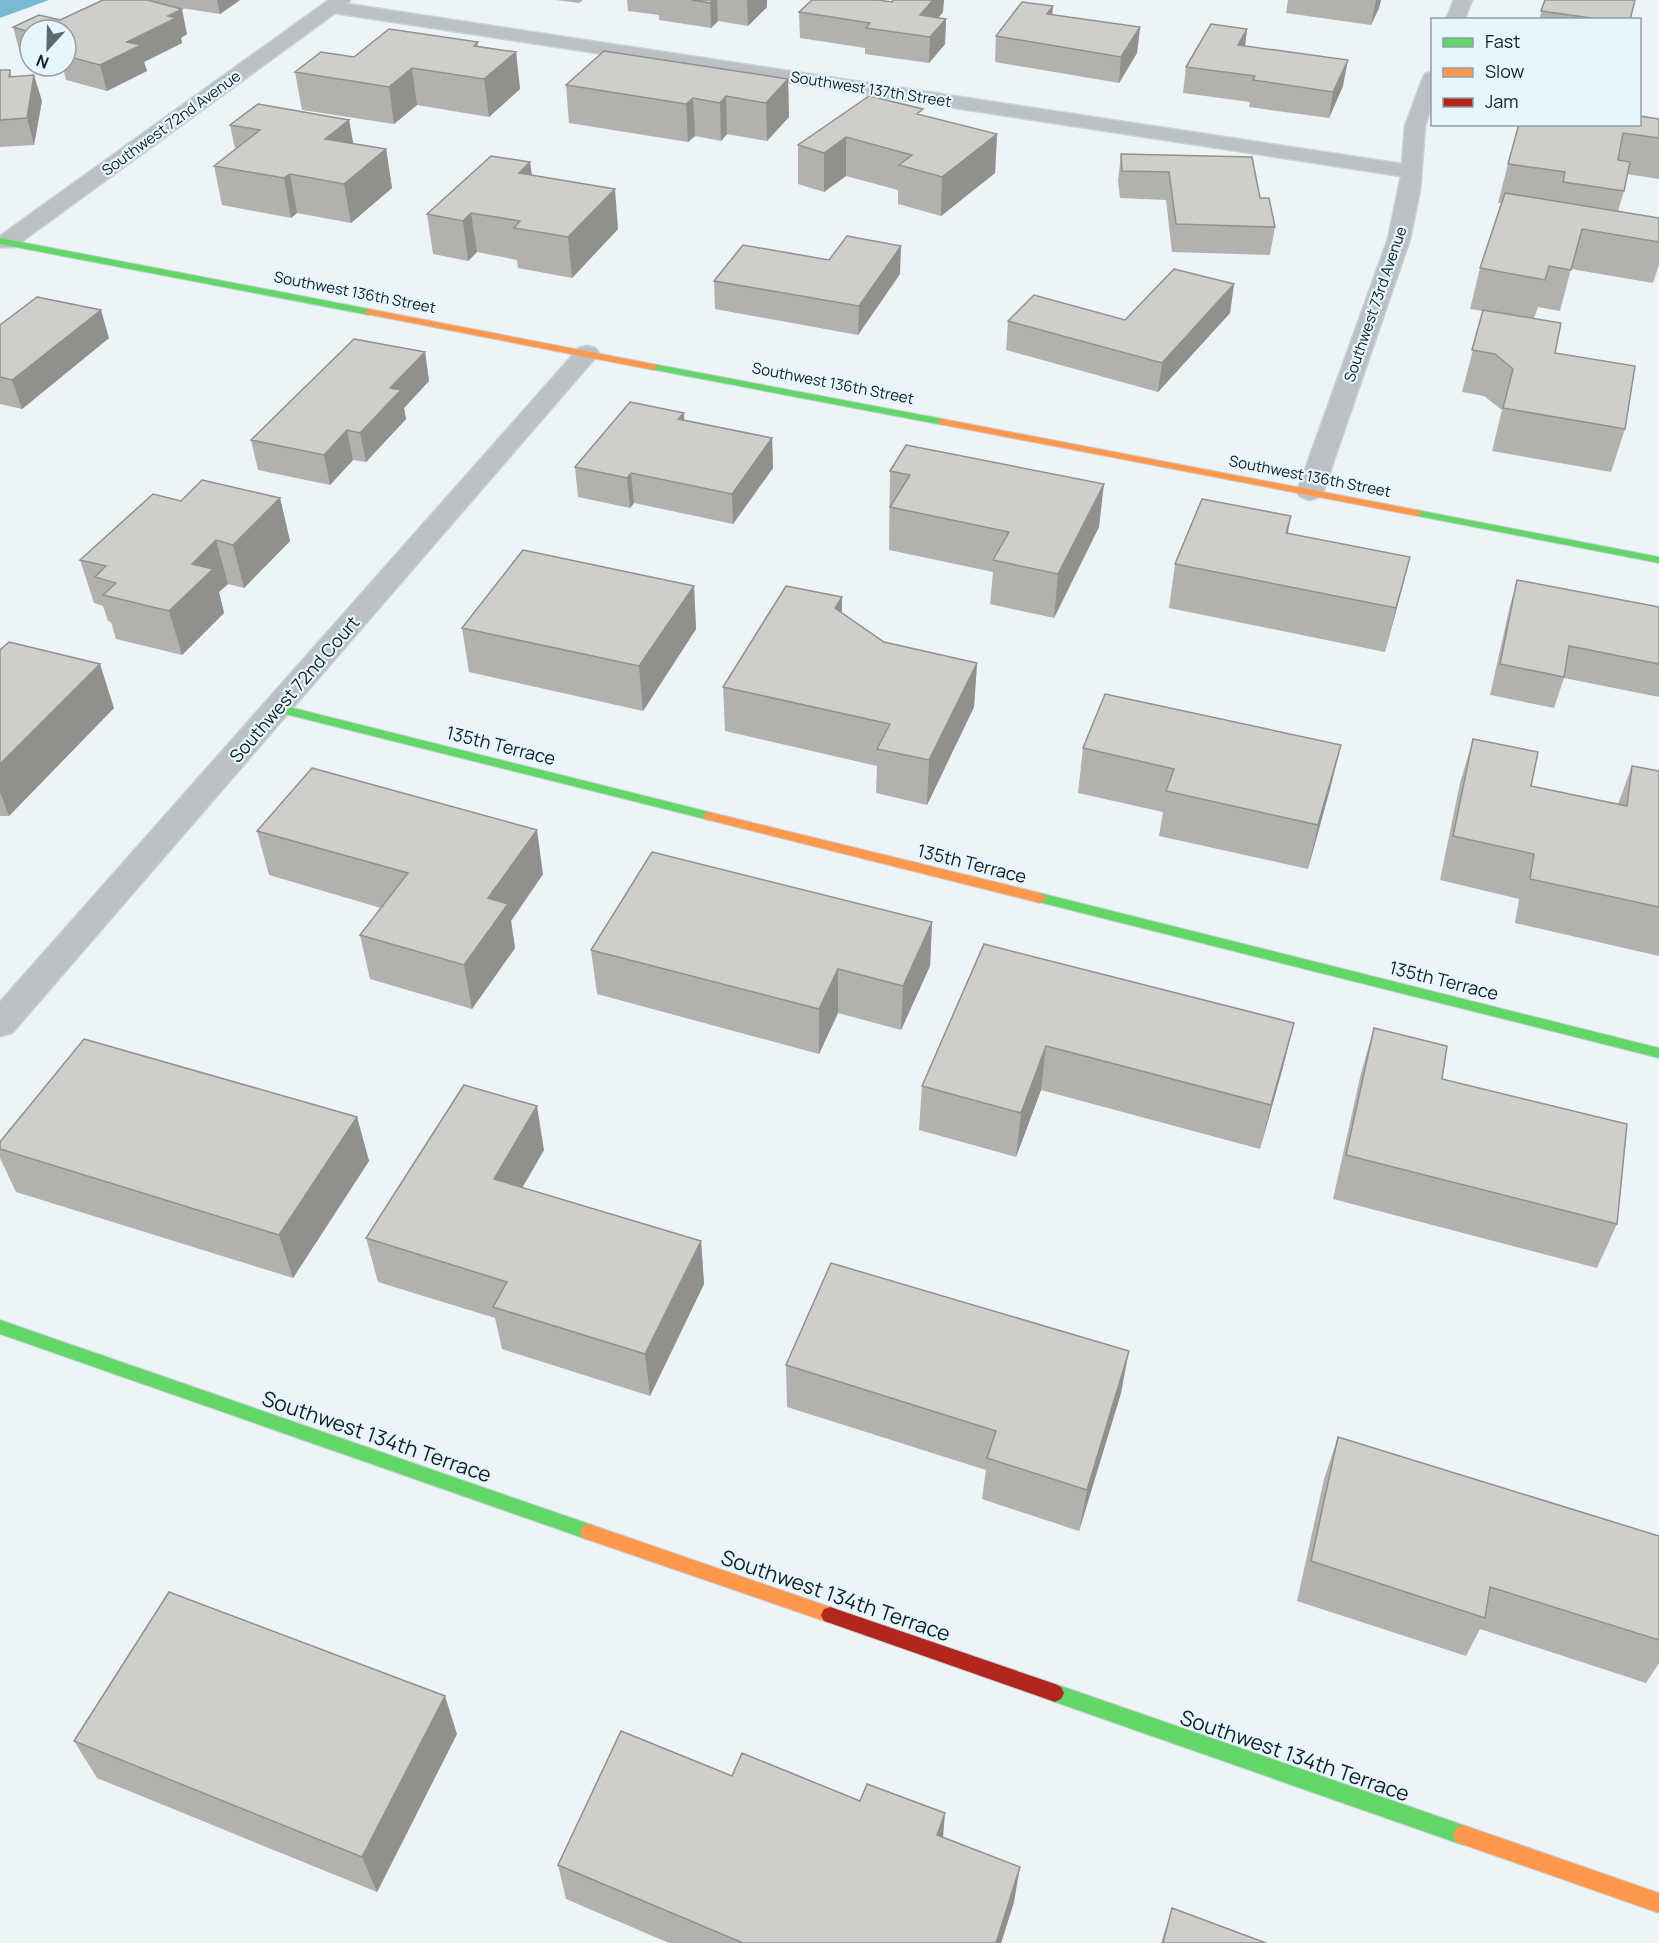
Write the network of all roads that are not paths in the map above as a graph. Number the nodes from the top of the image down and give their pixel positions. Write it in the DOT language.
graph roads {
  1 [pos="1463,0"];
  2 [pos="337,3"];
  3 [pos="1456,18"];
  4 [pos="1431,81"];
  5 [pos="1410,171"];
  6 [pos="2,243"];
  7 [pos="587,353"];
  8 [pos="1310,492"];
  9 [pos="1659,560"];
  10 [pos="277,708"];
  11 [pos="0,1024"];
  12 [pos="1659,1053"];
  13 [pos="0,1327"];
  14 [pos="1659,1903"];
  1 -- 3 [label="street"];
  2 -- 5 [label="street, Southwest 137th Street"];
  2 -- 6 [label="street, Southwest 72nd Avenue"];
  4 -- 5 [label="street, Southwest 73rd Avenue"];
  5 -- 8 [label="street, Southwest 73rd Avenue"];
  6 -- 7 [label="street, Southwest 136th Street"];
  7 -- 8 [label="street, Southwest 136th Street"];
  7 -- 10 [label="street, Southwest 72nd Court"];
  8 -- 9 [label="street, Southwest 136th Street"];
  10 -- 11 [label="street, Southwest 72nd Court"];
  10 -- 12 [label="street, 135th Terrace"];
  13 -- 14 [label="street, Southwest 134th Terrace"];
}
